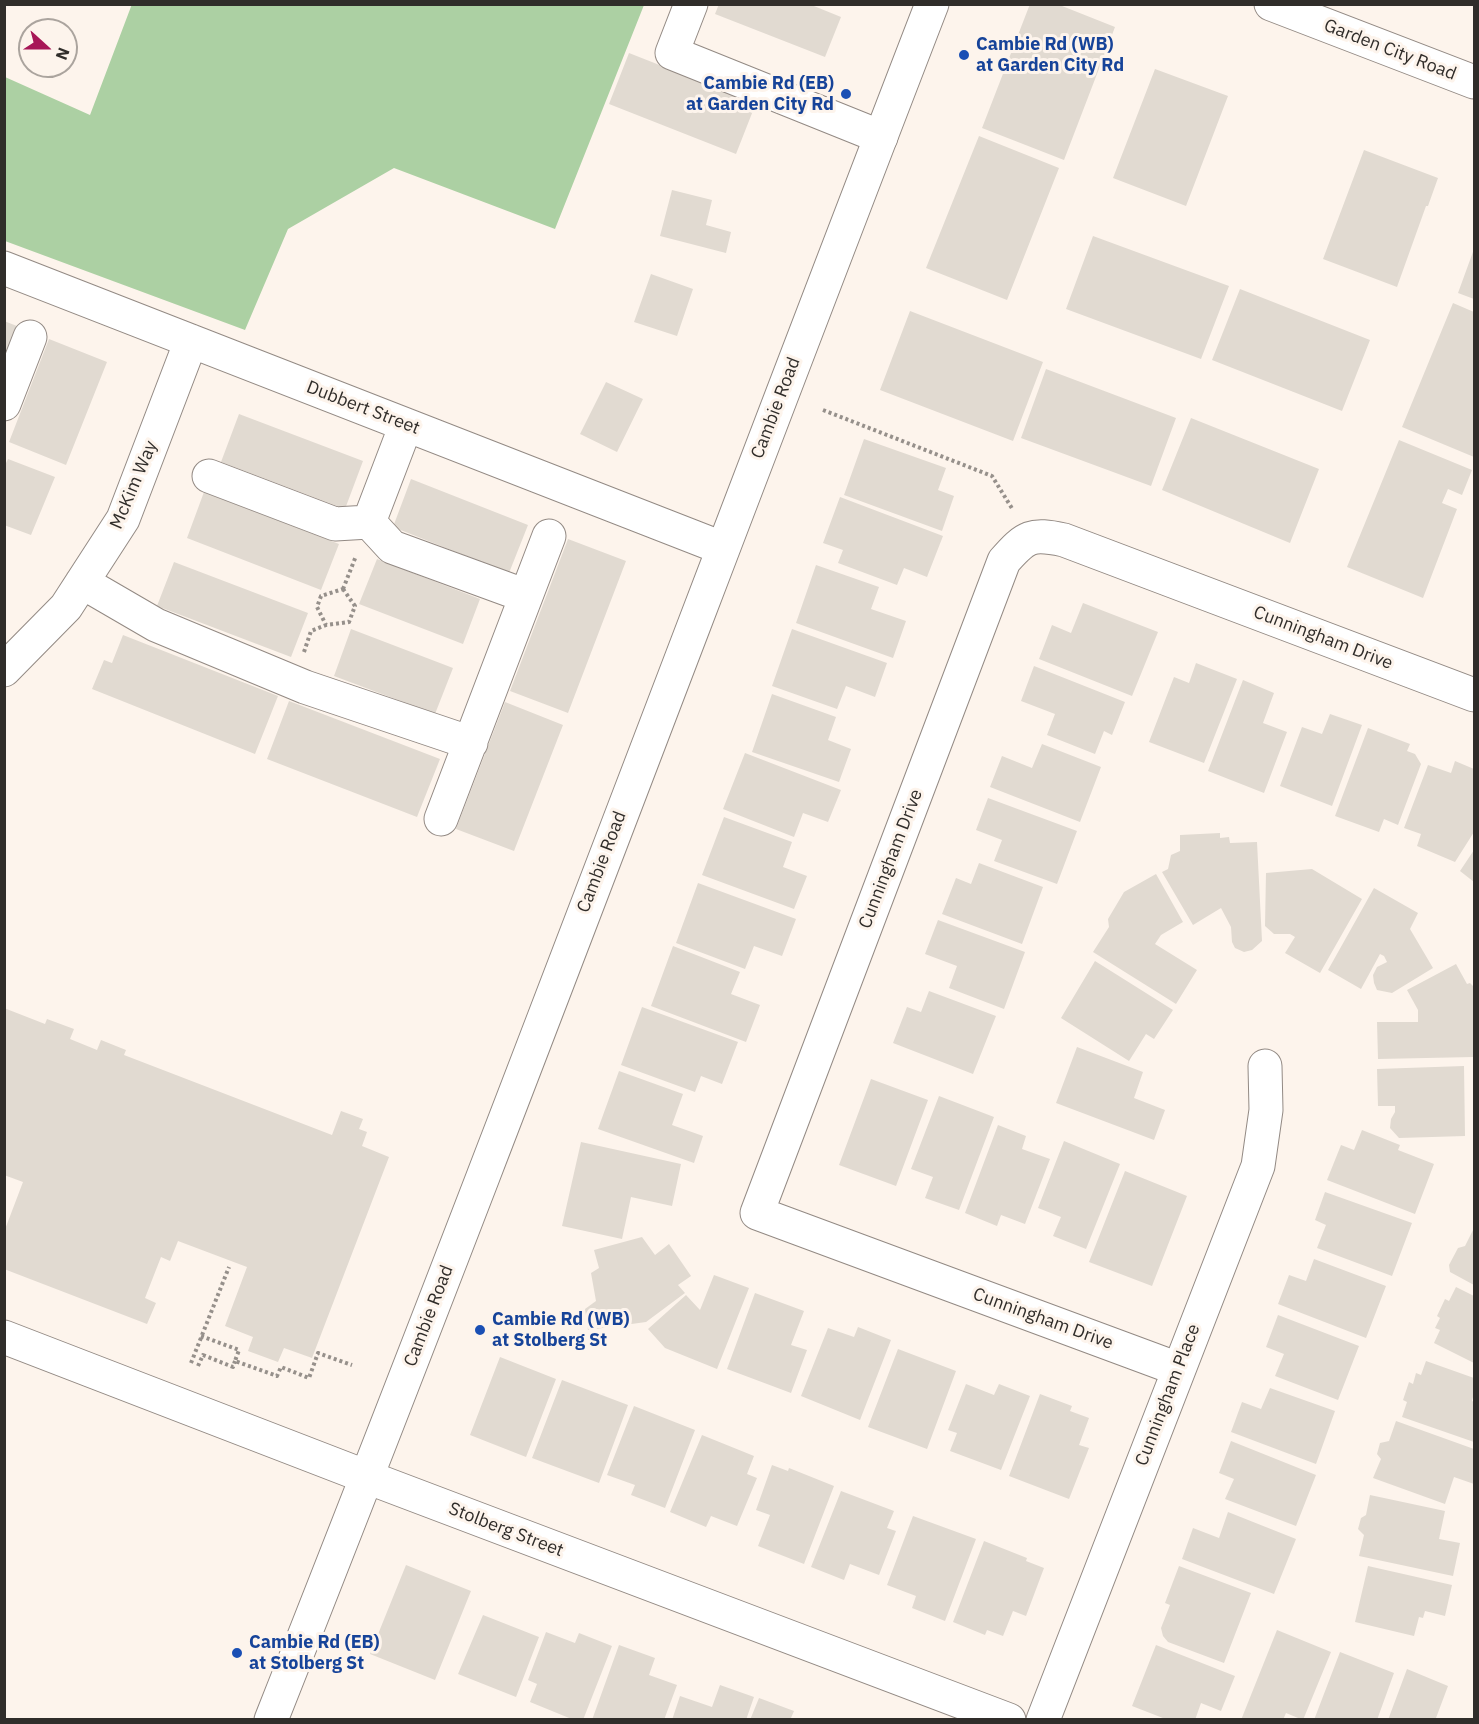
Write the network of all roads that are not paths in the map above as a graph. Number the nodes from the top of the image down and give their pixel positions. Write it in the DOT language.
graph roads {
  1 [pos="691,4"];
  2 [pos="932,4"];
  3 [pos="1271,4"];
  4 [pos="1474,82"];
  5 [pos="881,137"];
  6 [pos="4,268"];
  7 [pos="30,337"];
  8 [pos="191,341"];
  9 [pos="4,404"];
  10 [pos="405,425"];
  11 [pos="209,476"];
  12 [pos="369,522"];
  13 [pos="549,536"];
  14 [pos="722,548"];
  15 [pos="82,582"];
  16 [pos="526,596"];
  17 [pos="4,670"];
  18 [pos="1474,695"];
  19 [pos="471,743"];
  20 [pos="441,819"];
  21 [pos="1265,1066"];
  22 [pos="4,1337"];
  23 [pos="1178,1370"];
  24 [pos="367,1477"];
  25 [pos="271,1719"];
  26 [pos="1009,1719"];
  27 [pos="1043,1719"];
  1 -- 5 [label="street"];
  2 -- 5 [label="street, Cambie Road"];
  3 -- 4 [label="street, Garden City Road"];
  5 -- 14 [label="street, Cambie Road"];
  6 -- 8 [label="street, Dubbert Street"];
  7 -- 9 [label="street"];
  8 -- 10 [label="street, Dubbert Street"];
  8 -- 15 [label="street, McKim Way"];
  10 -- 12 [label="street"];
  10 -- 14 [label="street, Dubbert Street"];
  11 -- 12 [label="street"];
  12 -- 16 [label="street"];
  13 -- 16 [label="street"];
  14 -- 24 [label="street, Cambie Road"];
  15 -- 17 [label="street, McKim Way"];
  15 -- 19 [label="street"];
  16 -- 19 [label="street"];
  18 -- 23 [label="street, Cunningham Drive"];
  19 -- 20 [label="street"];
  21 -- 23 [label="street, Cunningham Place"];
  22 -- 24 [label="street, Stolberg Street"];
  23 -- 27 [label="street, Cunningham Place"];
  24 -- 25 [label="street, Cambie Road"];
  24 -- 26 [label="street, Stolberg Street"];
}
